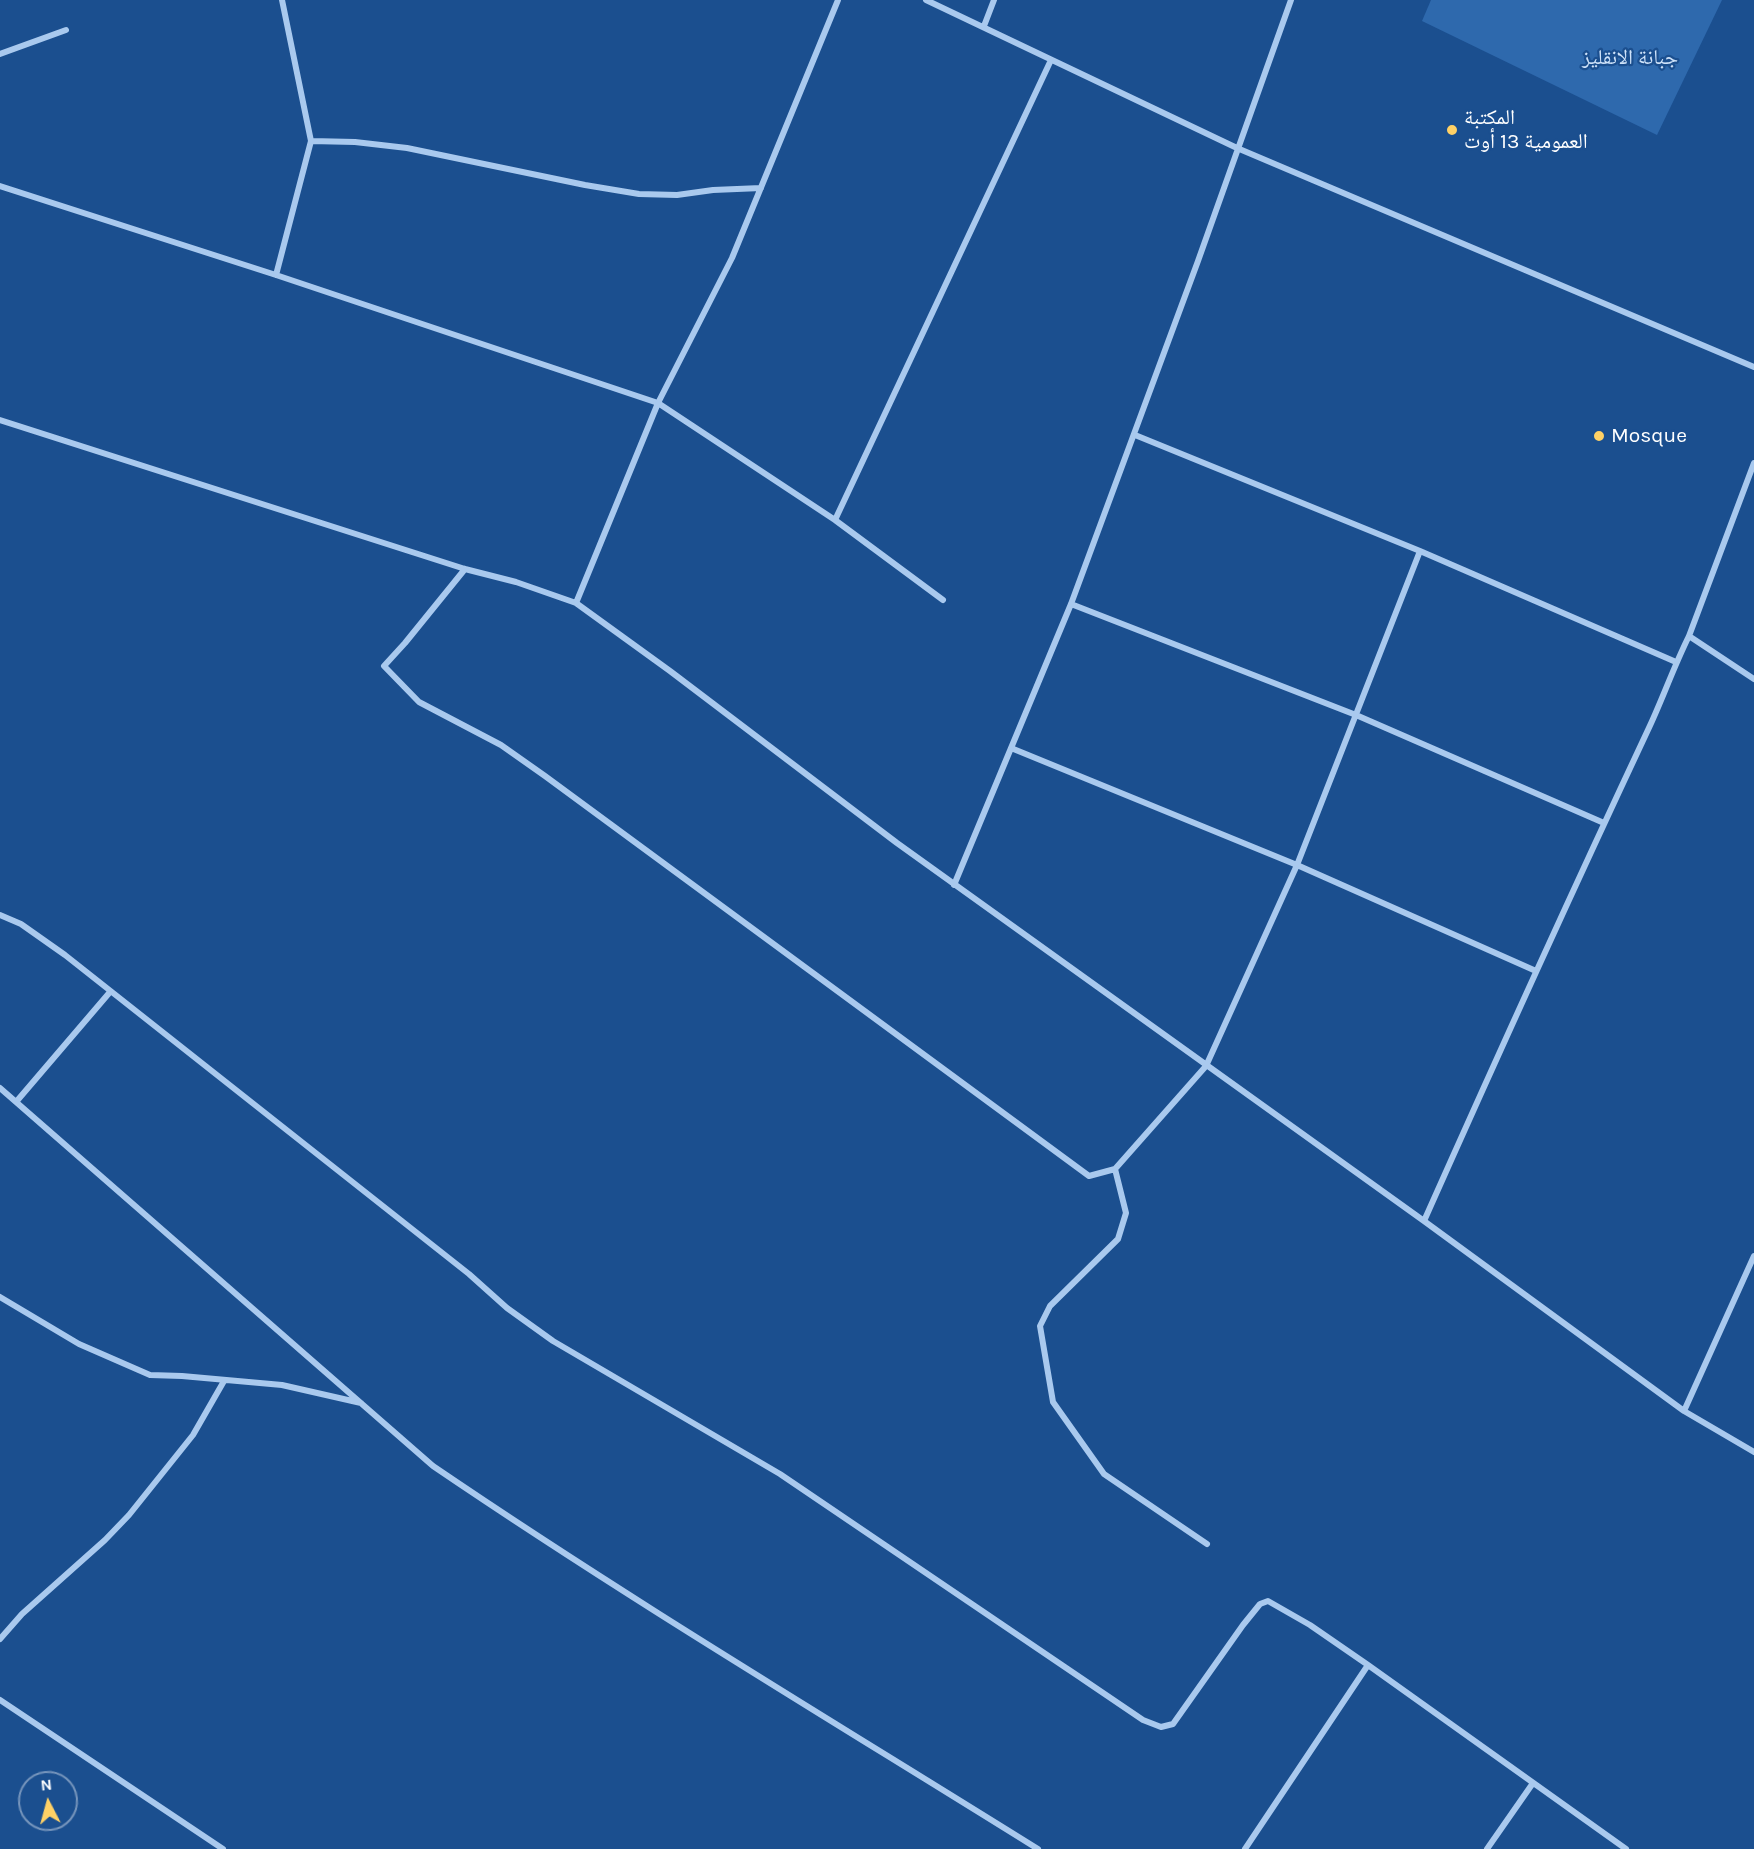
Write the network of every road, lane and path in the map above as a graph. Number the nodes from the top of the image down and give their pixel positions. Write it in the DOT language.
graph roads {
  1 [pos="282,0"];
  2 [pos="838,0"];
  3 [pos="926,0"];
  4 [pos="994,0"];
  5 [pos="1291,0"];
  6 [pos="984,26"];
  7 [pos="66,30"];
  8 [pos="0,54"];
  9 [pos="1051,60"];
  10 [pos="311,141"];
  11 [pos="1237,148"];
  12 [pos="0,186"];
  13 [pos="761,188"];
  14 [pos="276,275"];
  15 [pos="1754,367"];
  16 [pos="658,403"];
  17 [pos="0,420"];
  18 [pos="1135,435"];
  19 [pos="1754,463"];
  20 [pos="835,520"];
  21 [pos="1420,551"];
  22 [pos="465,569"];
  23 [pos="943,600"];
  24 [pos="576,603"];
  25 [pos="1071,604"];
  26 [pos="1689,636"];
  27 [pos="1676,662"];
  28 [pos="1754,679"];
  29 [pos="1356,715"];
  30 [pos="1011,748"];
  31 [pos="1604,823"];
  32 [pos="1297,865"];
  33 [pos="954,885"];
  34 [pos="0,915"];
  35 [pos="1536,971"];
  36 [pos="110,992"];
  37 [pos="1206,1066"];
  38 [pos="0,1088"];
  39 [pos="16,1102"];
  40 [pos="1115,1169"];
  41 [pos="1424,1221"];
  42 [pos="1754,1256"];
  43 [pos="0,1297"];
  44 [pos="224,1381"];
  45 [pos="362,1404"];
  46 [pos="1684,1411"];
  47 [pos="1754,1452"];
  48 [pos="1207,1544"];
  49 [pos="0,1640"];
  50 [pos="1368,1665"];
  51 [pos="0,1700"];
  52 [pos="1533,1783"];
  53 [pos="223,1849"];
  54 [pos="1038,1849"];
  55 [pos="1245,1849"];
  56 [pos="1487,1849"];
  57 [pos="1626,1849"];
  1 -- 10 [label="street"];
  2 -- 13 [label="street"];
  3 -- 6 [label="street"];
  4 -- 6 [label="street"];
  5 -- 11 [label="street"];
  6 -- 9 [label="street"];
  7 -- 8 [label="street"];
  9 -- 11 [label="street"];
  9 -- 20 [label="street"];
  10 -- 13 [label="street"];
  10 -- 14 [label="street"];
  11 -- 15 [label="street"];
  11 -- 18 [label="street"];
  12 -- 14 [label="street"];
  13 -- 16 [label="street"];
  14 -- 16 [label="street"];
  16 -- 20 [label="street"];
  16 -- 24 [label="street"];
  17 -- 22 [label="street"];
  18 -- 21 [label="street"];
  18 -- 25 [label="street"];
  19 -- 26 [label="street"];
  20 -- 23 [label="street"];
  21 -- 27 [label="street"];
  21 -- 29 [label="street"];
  22 -- 24 [label="street"];
  22 -- 40 [label="street"];
  24 -- 33 [label="street"];
  25 -- 29 [label="street"];
  25 -- 30 [label="street"];
  26 -- 27 [label="street"];
  26 -- 28 [label="street"];
  27 -- 31 [label="street"];
  29 -- 31 [label="street"];
  29 -- 32 [label="street"];
  30 -- 32 [label="street"];
  30 -- 33 [label="street"];
  31 -- 35 [label="street"];
  32 -- 35 [label="street"];
  32 -- 37 [label="street"];
  33 -- 37 [label="street"];
  34 -- 36 [label="street"];
  35 -- 41 [label="street"];
  36 -- 39 [label="street"];
  36 -- 50 [label="street"];
  37 -- 40 [label="street"];
  37 -- 41 [label="street"];
  38 -- 39 [label="street"];
  39 -- 45 [label="street"];
  40 -- 48 [label="street"];
  41 -- 46 [label="street"];
  42 -- 46 [label="street"];
  43 -- 44 [label="street"];
  44 -- 45 [label="street"];
  44 -- 49 [label="street"];
  45 -- 54 [label="street"];
  46 -- 47 [label="street"];
  50 -- 52 [label="street"];
  50 -- 55 [label="street"];
  51 -- 53 [label="street"];
  52 -- 56 [label="street"];
  52 -- 57 [label="street"];
}
